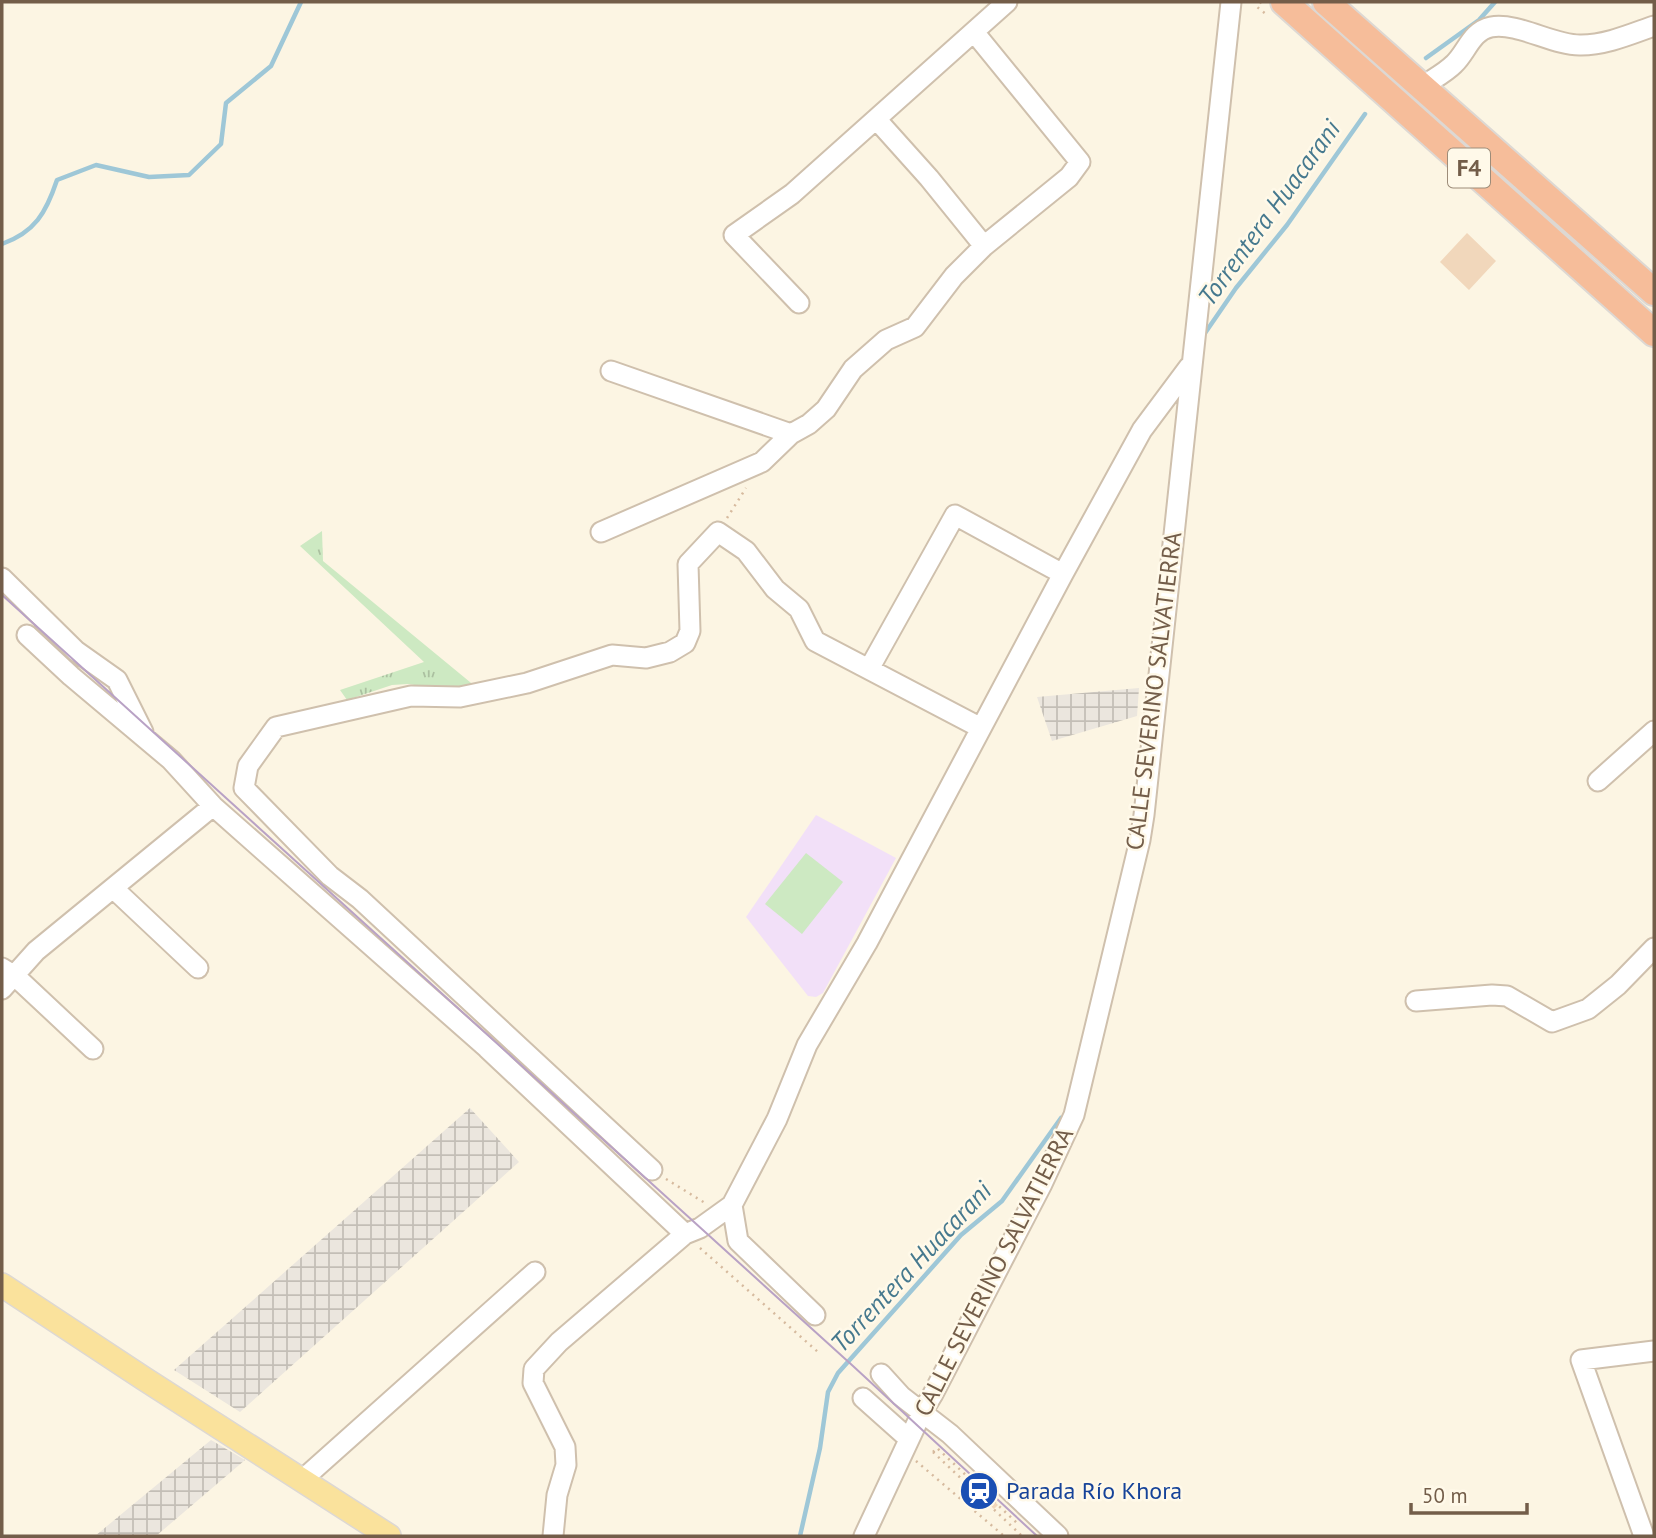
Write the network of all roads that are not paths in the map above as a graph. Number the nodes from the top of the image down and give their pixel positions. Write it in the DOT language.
graph roads {
  1 [pos="1007,2"];
  2 [pos="1231,2"];
  3 [pos="1284,2"];
  4 [pos="1326,2"];
  5 [pos="1654,26"];
  6 [pos="974,32"];
  7 [pos="1423,86"];
  8 [pos="877,120"];
  9 [pos="984,246"];
  10 [pos="1654,292"];
  11 [pos="799,303"];
  12 [pos="1654,333"];
  13 [pos="1190,366"];
  14 [pos="611,371"];
  15 [pos="791,434"];
  16 [pos="601,532"];
  17 [pos="1063,574"];
  18 [pos="2,578"];
  19 [pos="27,635"];
  20 [pos="869,669"];
  21 [pos="981,728"];
  22 [pos="1654,731"];
  23 [pos="147,740"];
  24 [pos="1598,781"];
  25 [pos="213,806"];
  26 [pos="274,818"];
  27 [pos="251,839"];
  28 [pos="113,888"];
  29 [pos="1654,948"];
  30 [pos="198,968"];
  31 [pos="6,977"];
  32 [pos="1416,1001"];
  33 [pos="93,1049"];
  34 [pos="652,1170"];
  35 [pos="732,1205"];
  36 [pos="685,1234"];
  37 [pos="535,1272"];
  38 [pos="2,1285"];
  39 [pos="815,1315"];
  40 [pos="1654,1351"];
  41 [pos="881,1374"];
  42 [pos="863,1398"];
  43 [pos="922,1412"];
  44 [pos="906,1444"];
  45 [pos="302,1480"];
  46 [pos="389,1536"];
  47 [pos="552,1536"];
  48 [pos="864,1536"];
  49 [pos="1058,1536"];
  50 [pos="1644,1536"];
  1 -- 6 [label="street"];
  2 -- 13 [label="street, CALLE SEVERINO SALVATIERRA"];
  3 -- 12 [label="highway, F4"];
  4 -- 7 [label="highway, F4"];
  5 -- 7 [label="street"];
  6 -- 8 [label="street"];
  6 -- 9 [label="street"];
  7 -- 10 [label="highway, F4"];
  8 -- 9 [label="street"];
  8 -- 11 [label="street"];
  9 -- 15 [label="street"];
  13 -- 17 [label="street"];
  13 -- 43 [label="street, CALLE SEVERINO SALVATIERRA"];
  14 -- 15 [label="street"];
  15 -- 16 [label="street"];
  17 -- 20 [label="street"];
  17 -- 21 [label="street"];
  18 -- 23 [label="street"];
  19 -- 23 [label="street"];
  20 -- 21 [label="street"];
  20 -- 26 [label="street"];
  21 -- 35 [label="street"];
  22 -- 24 [label="street"];
  23 -- 25 [label="street"];
  25 -- 27 [label="street"];
  25 -- 28 [label="street"];
  26 -- 27 [label="street"];
  26 -- 34 [label="street"];
  27 -- 36 [label="street"];
  28 -- 30 [label="street"];
  28 -- 31 [label="street"];
  29 -- 32 [label="street"];
  31 -- 33 [label="street"];
  35 -- 36 [label="street"];
  35 -- 39 [label="street"];
  36 -- 47 [label="street"];
  37 -- 45 [label="street"];
  38 -- 45 [label="main road"];
  40 -- 50 [label="street"];
  41 -- 43 [label="street"];
  42 -- 44 [label="street"];
  43 -- 44 [label="street, CALLE SEVERINO SALVATIERRA"];
  43 -- 49 [label="street"];
  44 -- 48 [label="street, CALLE SEVERINO SALVATIERRA"];
  45 -- 46 [label="main road"];
}
